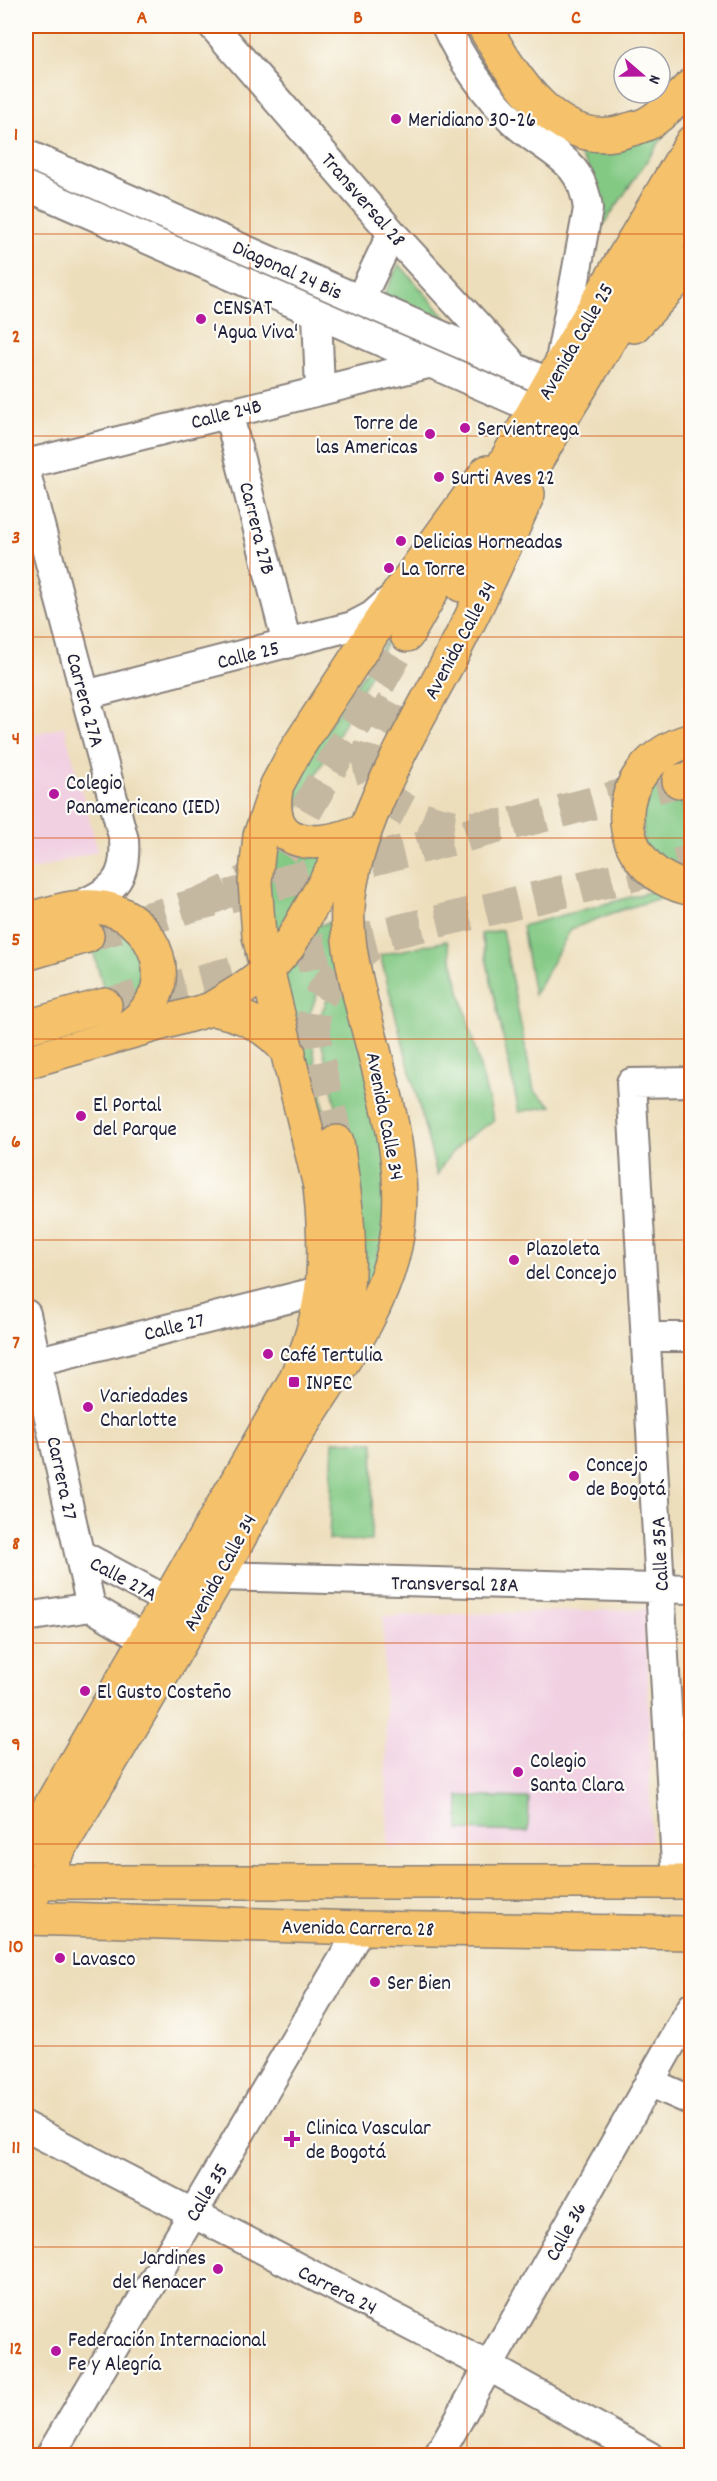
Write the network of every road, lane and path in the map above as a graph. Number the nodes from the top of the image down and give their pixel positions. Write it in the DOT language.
graph roads {
  1 [pos="213,26"];
  2 [pos="484,26"];
  3 [pos="447,27"];
  4 [pos="692,86"];
  5 [pos="692,142"];
  6 [pos="26,154"];
  7 [pos="26,186"];
  8 [pos="692,203"];
  9 [pos="392,232"];
  10 [pos="692,263"];
  11 [pos="360,300"];
  12 [pos="317,314"];
  13 [pos="428,363"];
  14 [pos="518,369"];
  15 [pos="320,390"];
  16 [pos="557,393"];
  17 [pos="228,412"];
  18 [pos="26,464"];
  19 [pos="26,473"];
  20 [pos="400,591"];
  21 [pos="417,639"];
  22 [pos="287,644"];
  23 [pos="85,695"];
  24 [pos="413,729"];
  25 [pos="692,740"];
  26 [pos="277,785"];
  27 [pos="353,834"];
  28 [pos="692,889"];
  29 [pos="26,920"];
  30 [pos="82,921"];
  31 [pos="26,954"];
  32 [pos="267,971"];
  33 [pos="105,1005"];
  34 [pos="211,1009"];
  35 [pos="26,1027"];
  36 [pos="116,1035"];
  37 [pos="289,1053"];
  38 [pos="26,1062"];
  39 [pos="692,1082"];
  40 [pos="337,1142"];
  41 [pos="323,1290"];
  42 [pos="26,1314"];
  43 [pos="646,1336"];
  44 [pos="692,1337"];
  45 [pos="32,1362"];
  46 [pos="292,1442"];
  47 [pos="80,1554"];
  48 [pos="218,1576"];
  49 [pos="661,1588"];
  50 [pos="692,1589"];
  51 [pos="168,1601"];
  52 [pos="91,1607"];
  53 [pos="26,1617"];
  54 [pos="145,1639"];
  55 [pos="26,1848"];
  56 [pos="684,1882"];
  57 [pos="30,1890"];
  58 [pos="26,1918"];
  59 [pos="361,1928"];
  60 [pos="692,1933"];
  61 [pos="692,2007"];
  62 [pos="649,2082"];
  63 [pos="692,2101"];
  64 [pos="26,2127"];
  65 [pos="193,2214"];
  66 [pos="488,2366"];
  67 [pos="50,2456"];
  68 [pos="438,2456"];
  69 [pos="648,2456"];
  1 -- 9 [label="street, Transversal 28"];
  2 -- 4 [label="main road"];
  3 -- 16 [label="street"];
  5 -- 16 [label="main road, Avenida Calle 25"];
  6 -- 11 [label="street, Diagonal 24 Bis"];
  7 -- 12 [label="street, Diagonal 24 Bis"];
  8 -- 16 [label="main road, Avenida Calle 25"];
  9 -- 11 [label="street"];
  9 -- 14 [label="street, Transversal 28"];
  10 -- 16 [label="main road"];
  11 -- 14 [label="street, Diagonal 24 Bis"];
  12 -- 13 [label="street, Diagonal 24 Bis"];
  12 -- 15 [label="street"];
  13 -- 15 [label="street, Calle 24B"];
  13 -- 16 [label="street, Diagonal 24 Bis"];
  14 -- 16 [label="street, Diagonal 24 Bis"];
  15 -- 17 [label="street, Calle 24B"];
  16 -- 20 [label="main road, Avenida Calle 34"];
  16 -- 21 [label="main road, Avenida Calle 25"];
  16 -- 24 [label="main road, Avenida Calle 34"];
  17 -- 18 [label="street, Calle 24B"];
  17 -- 22 [label="street, Carrera 27B"];
  19 -- 23 [label="street, Carrera 27A"];
  20 -- 22 [label="street, Calle 25"];
  20 -- 26 [label="main road, Avenida Calle 34"];
  22 -- 23 [label="street, Calle 25"];
  23 -- 30 [label="street, Carrera 27A"];
  24 -- 27 [label="main road"];
  24 -- 46 [label="main road, Avenida Calle 34"];
  25 -- 28 [label="main road"];
  26 -- 27 [label="main road"];
  26 -- 32 [label="main road, Avenida Calle 34"];
  27 -- 32 [label="main road"];
  29 -- 30 [label="main road"];
  30 -- 31 [label="main road"];
  30 -- 36 [label="main road"];
  32 -- 34 [label="main road"];
  32 -- 37 [label="main road, Avenida Calle 34"];
  33 -- 35 [label="main road"];
  34 -- 36 [label="main road"];
  34 -- 37 [label="main road"];
  36 -- 38 [label="main road"];
  37 -- 41 [label="main road, Avenida Calle 34"];
  39 -- 43 [label="street, Calle 35A"];
  40 -- 46 [label="main road"];
  41 -- 45 [label="street, Calle 27"];
  41 -- 51 [label="main road, Avenida Calle 34"];
  42 -- 45 [label="street, Carrera 27"];
  43 -- 44 [label="street"];
  43 -- 49 [label="street, Calle 35A"];
  45 -- 47 [label="street, Carrera 27"];
  46 -- 48 [label="main road, Avenida Calle 34"];
  47 -- 51 [label="street, Calle 27A"];
  47 -- 52 [label="street, Carrera 27"];
  48 -- 49 [label="street, Transversal 28A"];
  48 -- 57 [label="main road, Avenida Calle 34"];
  49 -- 50 [label="street, Transversal 28A"];
  49 -- 56 [label="street, Calle 35A"];
  51 -- 54 [label="main road, Avenida Calle 34"];
  52 -- 53 [label="street, Calle 27A"];
  52 -- 54 [label="street, Calle 27A"];
  54 -- 55 [label="main road, Avenida Calle 34"];
  56 -- 57 [label="main road"];
  58 -- 59 [label="main road, Avenida Carrera 28"];
  59 -- 60 [label="main road, Avenida Carrera 28"];
  59 -- 65 [label="street, Calle 35"];
  61 -- 62 [label="street, Calle 36"];
  62 -- 63 [label="street"];
  62 -- 66 [label="street, Calle 36"];
  64 -- 65 [label="street, Carrera 24"];
  65 -- 66 [label="street, Carrera 24"];
  65 -- 67 [label="street, Calle 35"];
  66 -- 68 [label="street, Calle 36"];
  66 -- 69 [label="street, Carrera 24"];
}
